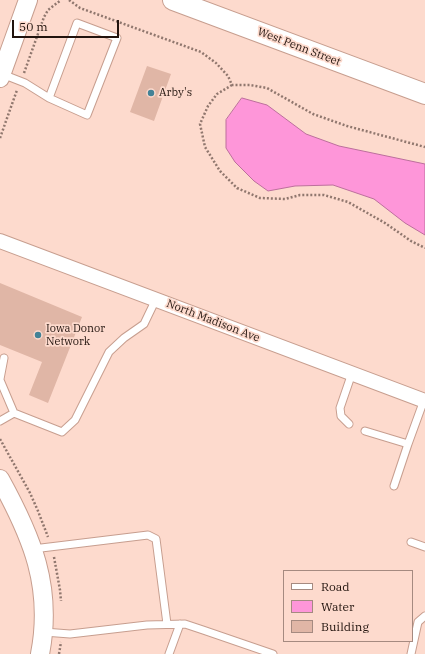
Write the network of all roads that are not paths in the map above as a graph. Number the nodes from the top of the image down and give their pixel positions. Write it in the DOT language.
graph roads {
  1 [pos="28,0"];
  2 [pos="174,0"];
  3 [pos="1,71"];
  4 [pos="425,94"];
  5 [pos="49,98"];
  6 [pos="0,241"];
  7 [pos="156,299"];
  8 [pos="4,358"];
  9 [pos="352,373"];
  10 [pos="0,380"];
  11 [pos="424,401"];
  12 [pos="14,413"];
  13 [pos="0,421"];
  14 [pos="349,424"];
  15 [pos="365,431"];
  16 [pos="408,444"];
  17 [pos="0,479"];
  18 [pos="394,486"];
  19 [pos="411,542"];
  20 [pos="425,547"];
  21 [pos="33,549"];
  22 [pos="425,616"];
  23 [pos="167,624"];
  24 [pos="180,624"];
  25 [pos="44,632"];
  26 [pos="265,653"];
  27 [pos="40,654"];
  28 [pos="169,654"];
  29 [pos="273,654"];
  30 [pos="411,654"];
  1 -- 3 [label="street"];
  2 -- 4 [label="main road, West Penn Street"];
  3 -- 5 [label="lane"];
  5 -- 5 [label="lane"];
  6 -- 7 [label="street, North Madison Ave"];
  7 -- 9 [label="street, North Madison Ave"];
  7 -- 12 [label="lane"];
  8 -- 10 [label="lane"];
  9 -- 11 [label="street, North Madison Ave"];
  9 -- 14 [label="lane"];
  10 -- 12 [label="lane"];
  11 -- 16 [label="lane"];
  12 -- 13 [label="lane"];
  15 -- 16 [label="lane"];
  16 -- 18 [label="lane"];
  17 -- 21 [label="street"];
  19 -- 20 [label="lane"];
  21 -- 23 [label="lane"];
  21 -- 25 [label="street"];
  22 -- 30 [label="lane"];
  23 -- 24 [label="lane"];
  23 -- 25 [label="lane"];
  24 -- 26 [label="lane"];
  24 -- 28 [label="lane"];
  25 -- 27 [label="street"];
  26 -- 29 [label="lane"];
}
